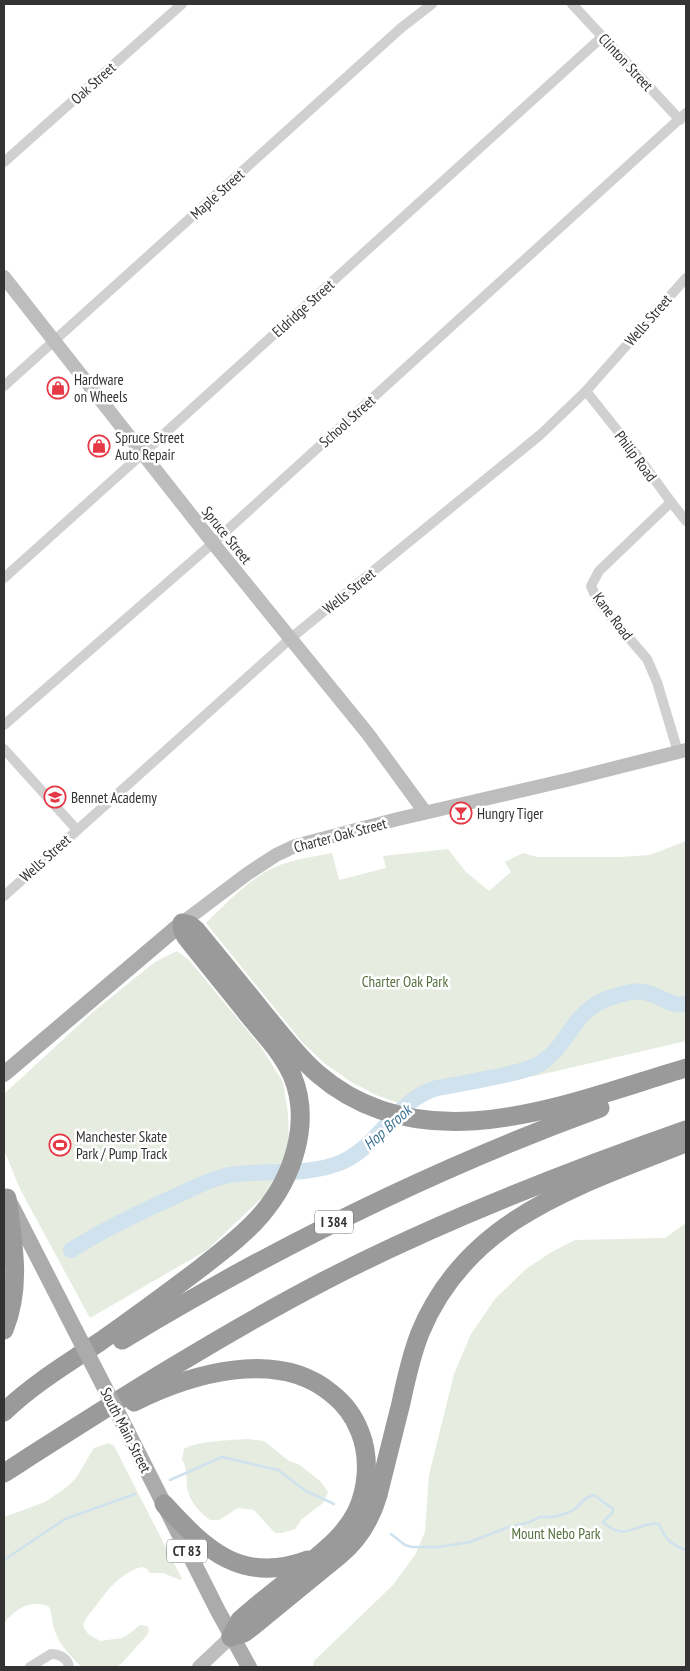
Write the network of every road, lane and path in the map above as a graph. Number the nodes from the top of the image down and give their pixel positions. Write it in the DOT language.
graph roads {
  1 [pos="182,4"];
  2 [pos="432,4"];
  3 [pos="572,4"];
  4 [pos="602,37"];
  5 [pos="683,116"];
  6 [pos="4,162"];
  7 [pos="4,277"];
  8 [pos="686,278"];
  9 [pos="53,341"];
  10 [pos="4,386"];
  11 [pos="586,391"];
  12 [pos="142,454"];
  13 [pos="671,502"];
  14 [pos="686,521"];
  15 [pos="213,543"];
  16 [pos="4,578"];
  17 [pos="291,638"];
  18 [pos="4,726"];
  19 [pos="4,749"];
  20 [pos="682,751"];
  21 [pos="425,812"];
  22 [pos="77,830"];
  23 [pos="4,896"];
  24 [pos="182,923"];
  25 [pos="686,1068"];
  26 [pos="4,1074"];
  27 [pos="686,1078"];
  28 [pos="686,1130"];
  29 [pos="686,1143"];
  30 [pos="5,1195"];
  31 [pos="4,1330"];
  32 [pos="4,1412"];
  33 [pos="34,1454"];
  34 [pos="4,1473"];
  35 [pos="164,1504"];
  36 [pos="325,1551"];
  37 [pos="231,1637"];
  38 [pos="31,1667"];
  39 [pos="69,1667"];
  40 [pos="199,1667"];
  41 [pos="249,1667"];
  1 -- 6 [label="street, Oak Street"];
  2 -- 9 [label="street, Maple Street"];
  3 -- 4 [label="street, Clinton Street"];
  4 -- 5 [label="street, Clinton Street"];
  4 -- 12 [label="street, Eldridge Street"];
  5 -- 15 [label="street, School Street"];
  7 -- 9 [label="street, Spruce Street"];
  8 -- 11 [label="street, Wells Street"];
  9 -- 10 [label="street, Maple Street"];
  9 -- 12 [label="street, Spruce Street"];
  11 -- 13 [label="street, Philip Road"];
  11 -- 17 [label="street, Wells Street"];
  12 -- 15 [label="street, Spruce Street"];
  12 -- 16 [label="street, Eldridge Street"];
  13 -- 14 [label="street, Philip Road"];
  13 -- 20 [label="street, Kane Road"];
  15 -- 17 [label="street, Spruce Street"];
  15 -- 18 [label="street, School Street"];
  17 -- 21 [label="street, Spruce Street"];
  17 -- 22 [label="street, Wells Street"];
  19 -- 22 [label="street"];
  20 -- 21 [label="street, Charter Oak Street"];
  21 -- 24 [label="street, Charter Oak Street"];
  22 -- 23 [label="street, Wells Street"];
  24 -- 25 [label="highway"];
  24 -- 26 [label="main road, Charter Oak Street"];
  24 -- 32 [label="highway"];
  27 -- 32 [label="highway, I 384"];
  28 -- 33 [label="highway"];
  29 -- 37 [label="highway"];
  30 -- 31 [label="highway"];
  30 -- 35 [label="main road, South Main Street / CT 83, bridge"];
  33 -- 34 [label="highway"];
  33 -- 36 [label="highway"];
  35 -- 36 [label="highway"];
  35 -- 37 [label="main road, South Main Street / CT 83"];
  36 -- 37 [label="highway"];
  37 -- 40 [label="street"];
  37 -- 41 [label="main road, South Main Street / CT 83"];
  38 -- 39 [label="street"];
}
